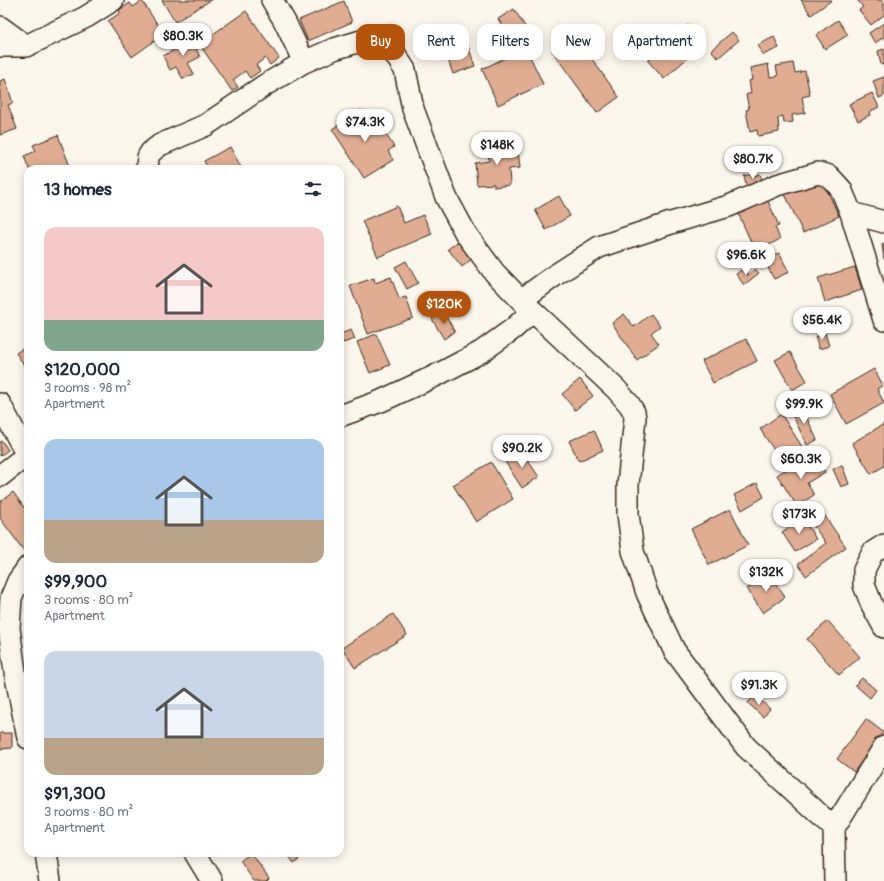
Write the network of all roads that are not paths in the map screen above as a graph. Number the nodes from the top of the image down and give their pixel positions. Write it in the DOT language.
graph roads {
  1 [pos="113,0"];
  2 [pos="272,0"];
  3 [pos="0,27"];
  4 [pos="0,46"];
  5 [pos="26,46"];
  6 [pos="304,62"];
  7 [pos="147,165"];
  8 [pos="851,213"];
  9 [pos="884,222"];
  10 [pos="527,306"];
  11 [pos="884,320"];
  12 [pos="0,404"];
  13 [pos="344,415"];
  14 [pos="24,449"];
  15 [pos="24,459"];
  16 [pos="0,476"];
  17 [pos="884,545"];
  18 [pos="24,572"];
  19 [pos="884,627"];
  20 [pos="22,677"];
  21 [pos="24,697"];
  22 [pos="884,747"];
  23 [pos="834,828"];
  24 [pos="47,857"];
  25 [pos="197,857"];
  26 [pos="50,881"];
  27 [pos="212,881"];
  28 [pos="835,881"];
  1 -- 5 [label="street"];
  2 -- 6 [label="street"];
  3 -- 5 [label="street"];
  4 -- 5 [label="street"];
  6 -- 7 [label="street"];
  6 -- 10 [label="street"];
  8 -- 9 [label="street"];
  8 -- 10 [label="street"];
  8 -- 11 [label="street"];
  10 -- 13 [label="street"];
  10 -- 23 [label="street"];
  12 -- 14 [label="street"];
  15 -- 16 [label="street"];
  17 -- 19 [label="street"];
  18 -- 20 [label="street"];
  20 -- 21 [label="street"];
  22 -- 23 [label="street"];
  23 -- 28 [label="street"];
  24 -- 26 [label="street"];
  25 -- 27 [label="street"];
}
